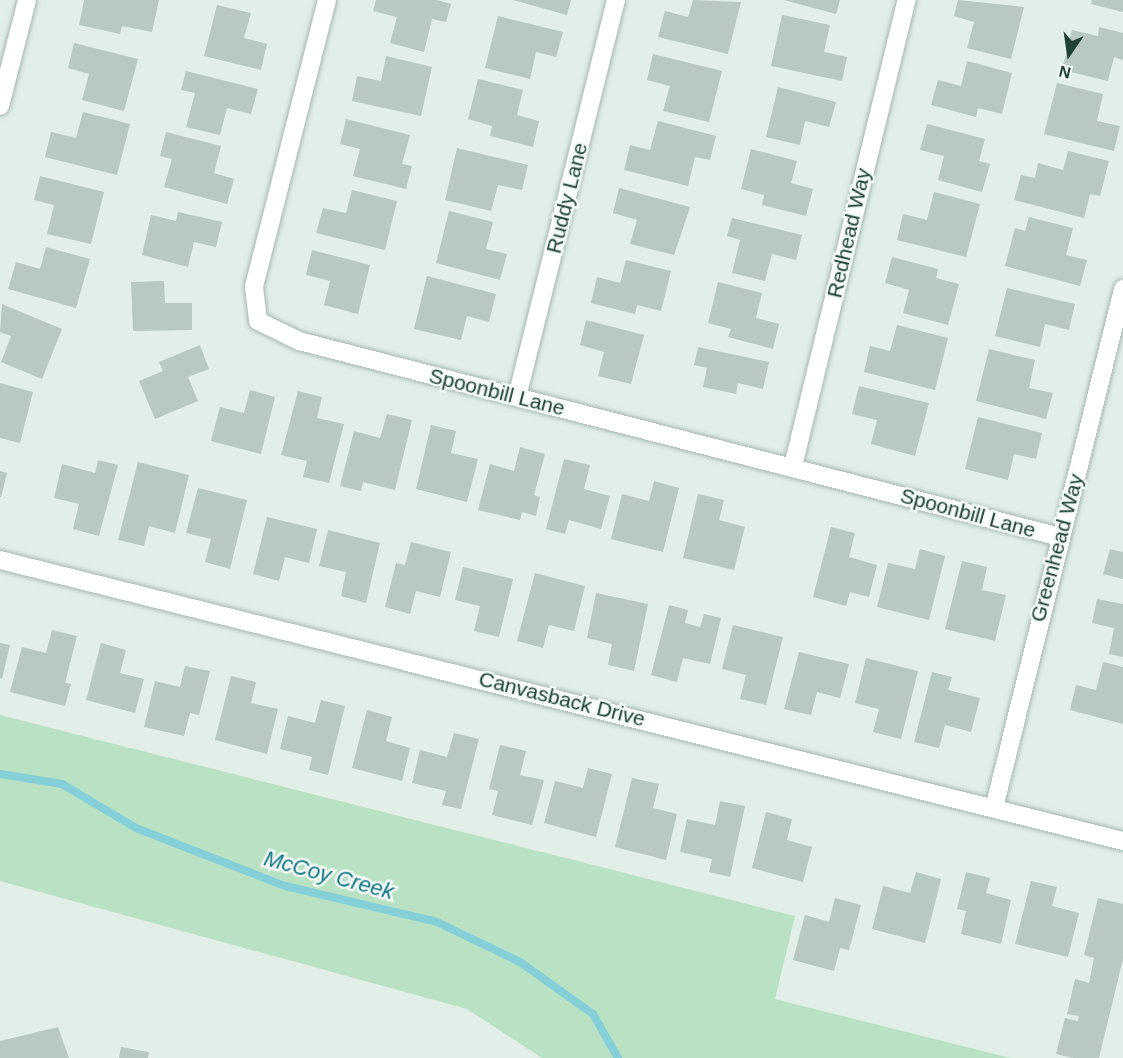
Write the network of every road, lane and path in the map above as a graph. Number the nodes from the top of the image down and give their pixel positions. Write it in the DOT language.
graph roads {
  1 [pos="27,0"];
  2 [pos="327,0"];
  3 [pos="616,0"];
  4 [pos="907,0"];
  5 [pos="0,106"];
  6 [pos="1123,289"];
  7 [pos="517,397"];
  8 [pos="793,466"];
  9 [pos="1060,537"];
  10 [pos="0,560"];
  11 [pos="994,808"];
  12 [pos="1123,841"];
  1 -- 5 [label="street"];
  2 -- 7 [label="street, Spoonbill Lane"];
  3 -- 7 [label="street, Ruddy Lane"];
  4 -- 8 [label="street, Redhead Way"];
  6 -- 9 [label="street, Greenhead Way"];
  7 -- 8 [label="street, Spoonbill Lane"];
  8 -- 9 [label="street, Spoonbill Lane"];
  9 -- 11 [label="street, Greenhead Way"];
  10 -- 11 [label="street, Canvasback Drive"];
  11 -- 12 [label="street, Canvasback Drive"];
}
